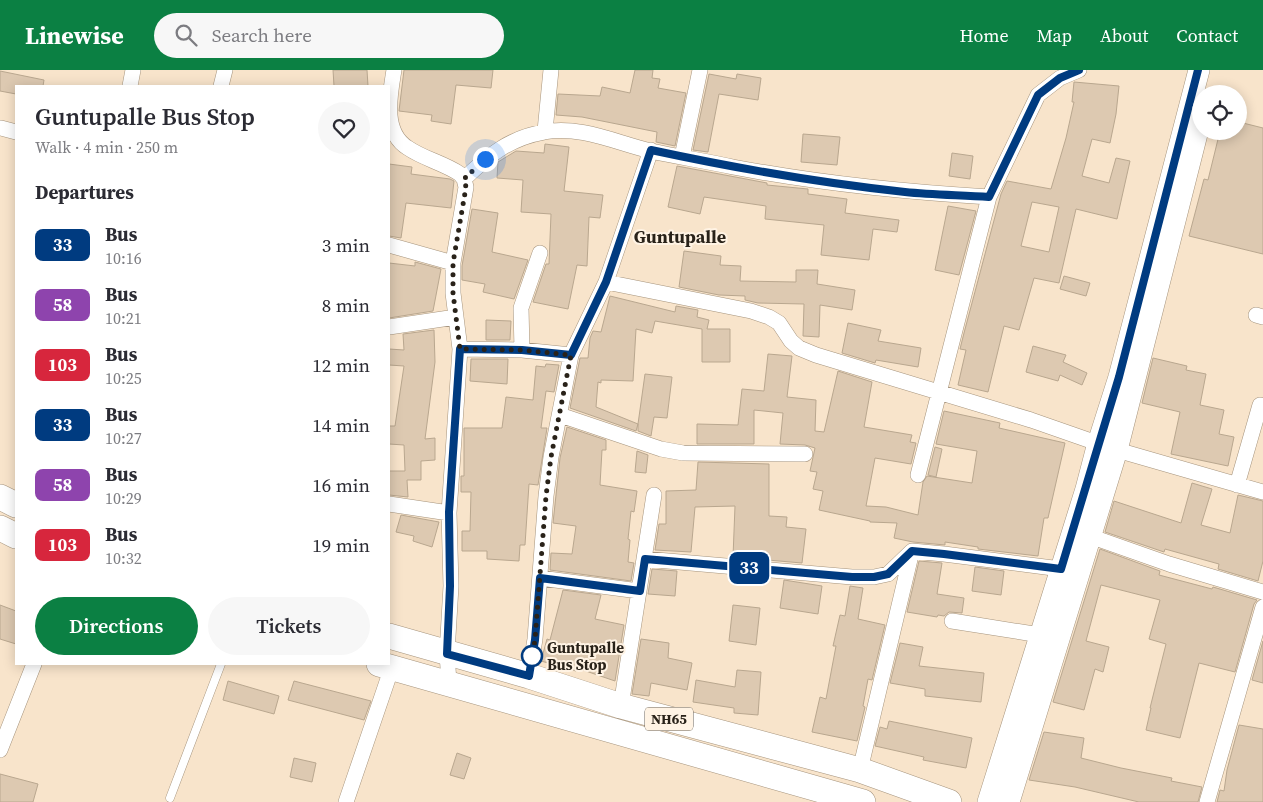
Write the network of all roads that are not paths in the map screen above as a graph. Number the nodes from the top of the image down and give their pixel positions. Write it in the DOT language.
graph roads {
  1 [pos="132,70"];
  2 [pos="225,70"];
  3 [pos="394,70"];
  4 [pos="551,70"];
  5 [pos="700,70"];
  6 [pos="1079,70"];
  7 [pos="1198,70"];
  8 [pos="1213,70"];
  9 [pos="130,85"];
  10 [pos="222,85"];
  11 [pos="1209,85"];
  12 [pos="1,128"];
  13 [pos="15,132"];
  14 [pos="545,132"];
  15 [pos="1195,140"];
  16 [pos="651,150"];
  17 [pos="682,157"];
  18 [pos="464,179"];
  19 [pos="989,197"];
  20 [pos="390,245"];
  21 [pos="540,253"];
  22 [pos="453,263"];
  23 [pos="606,282"];
  24 [pos="456,317"];
  25 [pos="390,327"];
  26 [pos="460,349"];
  27 [pos="522,350"];
  28 [pos="571,355"];
  29 [pos="940,393"];
  30 [pos="1260,405"];
  31 [pos="560,415"];
  32 [pos="1108,447"];
  33 [pos="805,454"];
  34 [pos="918,475"];
  35 [pos="1238,485"];
  36 [pos="1263,492"];
  37 [pos="654,495"];
  38 [pos="0,497"];
  39 [pos="15,504"];
  40 [pos="390,504"];
  41 [pos="449,512"];
  42 [pos="0,528"];
  43 [pos="1082,533"];
  44 [pos="15,536"];
  45 [pos="912,551"];
  46 [pos="645,559"];
  47 [pos="1061,569"];
  48 [pos="540,578"];
  49 [pos="640,591"];
  50 [pos="1263,592"];
  51 [pos="1263,608"];
  52 [pos="952,621"];
  53 [pos="1040,635"];
  54 [pos="390,636"];
  55 [pos="447,654"];
  56 [pos="34,665"];
  57 [pos="221,665"];
  58 [pos="385,666"];
  59 [pos="529,676"];
  60 [pos="449,683"];
  61 [pos="621,706"];
  62 [pos="0,750"];
  63 [pos="860,770"];
  64 [pos="170,798"];
  65 [pos="852,800"];
  66 [pos="346,802"];
  67 [pos="948,802"];
  68 [pos="988,802"];
  69 [pos="1009,802"];
  70 [pos="1207,802"];
  1 -- 9 [label="street"];
  2 -- 10 [label="street"];
  3 -- 18 [label="street"];
  4 -- 14 [label="street"];
  5 -- 17 [label="street"];
  6 -- 19 [label="street"];
  7 -- 32 [label="main road"];
  8 -- 11 [label="main road"];
  12 -- 13 [label="street"];
  14 -- 16 [label="street"];
  14 -- 18 [label="street"];
  15 -- 32 [label="main road"];
  16 -- 17 [label="street"];
  16 -- 23 [label="street"];
  17 -- 19 [label="street"];
  18 -- 22 [label="street"];
  19 -- 29 [label="street"];
  20 -- 22 [label="street"];
  21 -- 27 [label="street"];
  22 -- 24 [label="street"];
  23 -- 28 [label="street"];
  23 -- 29 [label="street"];
  24 -- 25 [label="street"];
  24 -- 26 [label="street"];
  26 -- 27 [label="street"];
  26 -- 41 [label="street"];
  27 -- 28 [label="street"];
  28 -- 31 [label="street"];
  29 -- 32 [label="street"];
  29 -- 34 [label="street"];
  30 -- 35 [label="street"];
  31 -- 33 [label="street"];
  31 -- 48 [label="street"];
  32 -- 35 [label="street"];
  32 -- 43 [label="main road"];
  35 -- 36 [label="street"];
  37 -- 46 [label="street"];
  38 -- 39 [label="highway"];
  40 -- 41 [label="street"];
  41 -- 55 [label="street"];
  42 -- 44 [label="highway"];
  43 -- 47 [label="main road"];
  43 -- 50 [label="street"];
  43 -- 69 [label="main road"];
  45 -- 46 [label="street"];
  45 -- 47 [label="street"];
  45 -- 63 [label="street"];
  46 -- 49 [label="street"];
  47 -- 53 [label="main road"];
  48 -- 49 [label="street"];
  48 -- 59 [label="street"];
  49 -- 61 [label="street"];
  51 -- 70 [label="street"];
  52 -- 53 [label="street"];
  53 -- 68 [label="main road"];
  54 -- 55 [label="highway, NH65"];
  55 -- 59 [label="highway, NH65"];
  55 -- 60 [label="street"];
  56 -- 62 [label="street"];
  57 -- 64 [label="lane"];
  58 -- 60 [label="highway, NH65"];
  58 -- 66 [label="street"];
  59 -- 61 [label="highway, NH65"];
  60 -- 65 [label="highway, NH65"];
  61 -- 63 [label="highway, NH65"];
  63 -- 67 [label="highway, NH65"];
}
